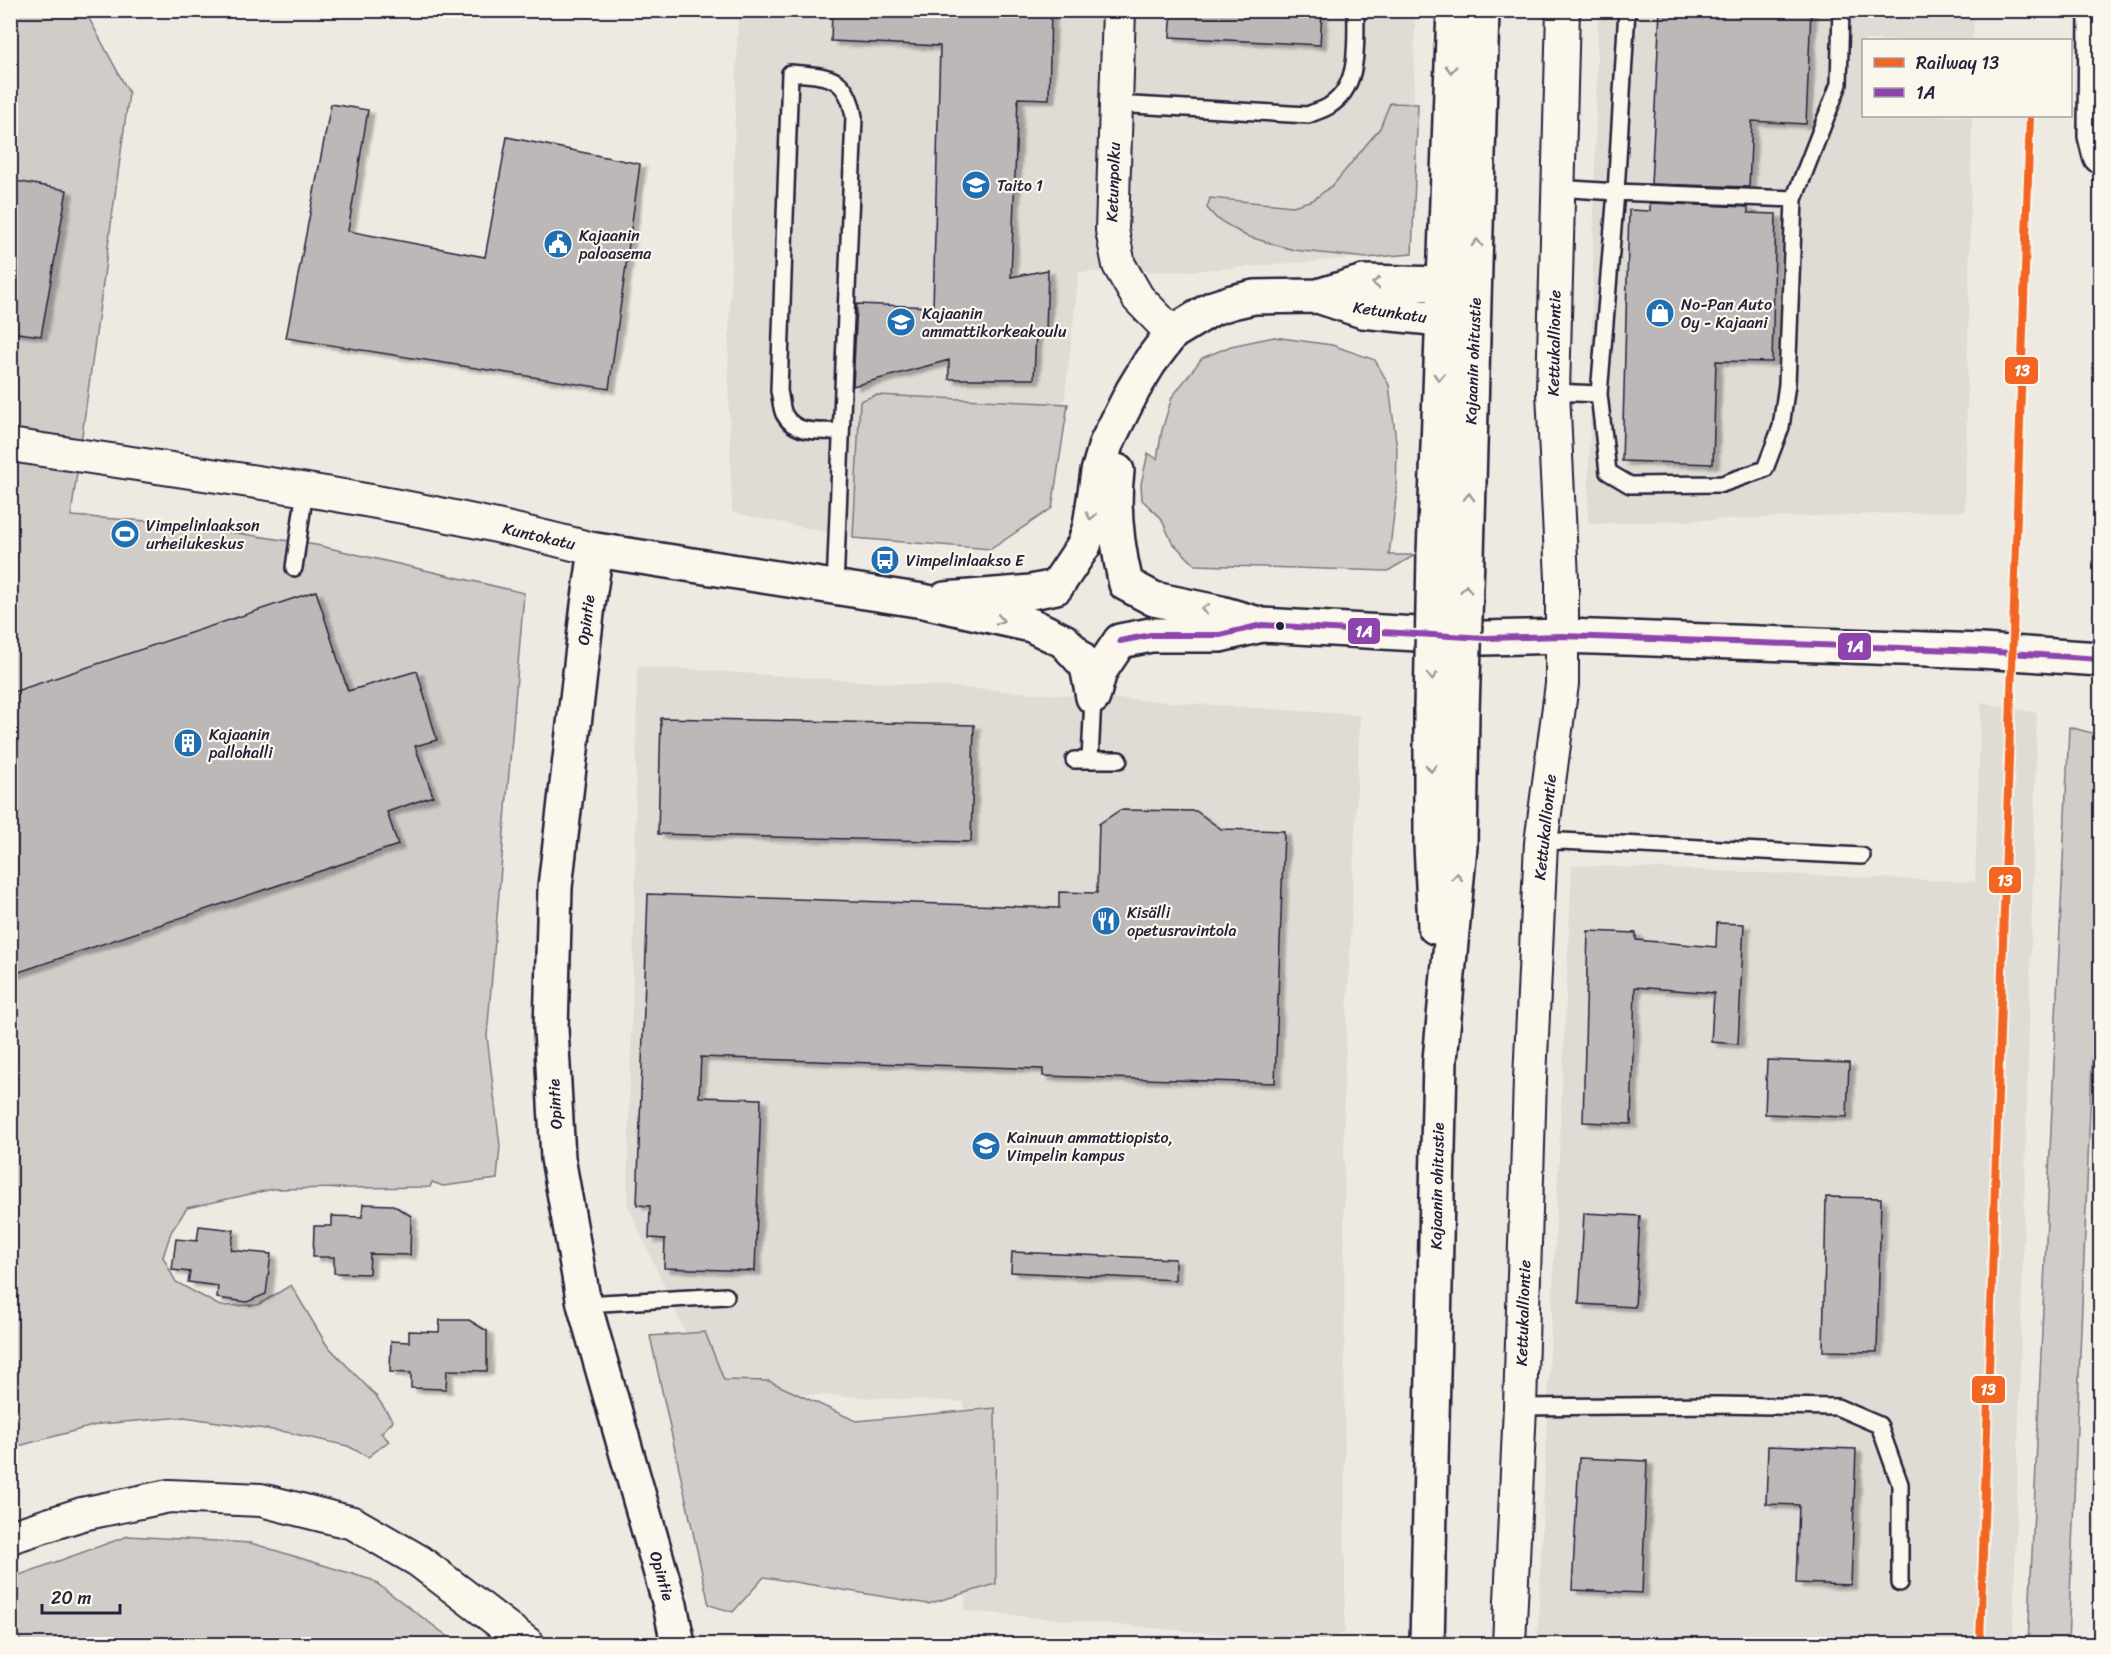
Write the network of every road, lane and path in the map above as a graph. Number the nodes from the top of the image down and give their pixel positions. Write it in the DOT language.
graph roads {
  1 [pos="1119,10"];
  2 [pos="1356,10"];
  3 [pos="1454,10"];
  4 [pos="1482,10"];
  5 [pos="1563,10"];
  6 [pos="1628,10"];
  7 [pos="1841,10"];
  8 [pos="2096,10"];
  9 [pos="1115,104"];
  10 [pos="2100,156"];
  11 [pos="1557,188"];
  12 [pos="1616,192"];
  13 [pos="1794,199"];
  14 [pos="1442,284"];
  15 [pos="1318,296"];
  16 [pos="1475,302"];
  17 [pos="1441,319"];
  18 [pos="1172,333"];
  19 [pos="1553,392"];
  20 [pos="1599,394"];
  21 [pos="1119,421"];
  22 [pos="840,431"];
  23 [pos="10,445"];
  24 [pos="305,490"];
  25 [pos="596,550"];
  26 [pos="294,568"];
  27 [pos="1126,584"];
  28 [pos="1056,587"];
  29 [pos="835,588"];
  30 [pos="923,602"];
  31 [pos="1262,625"];
  32 [pos="1562,636"];
  33 [pos="1064,641"];
  34 [pos="1120,641"];
  35 [pos="2100,658"];
  36 [pos="1093,697"];
  37 [pos="1451,716"];
  38 [pos="1074,760"];
  39 [pos="1090,760"];
  40 [pos="1119,760"];
  41 [pos="1541,843"];
  42 [pos="1862,856"];
  43 [pos="726,1296"];
  44 [pos="584,1304"];
  45 [pos="1520,1407"];
  46 [pos="10,1537"];
  47 [pos="1900,1583"];
  48 [pos="528,1644"];
  49 [pos="678,1644"];
  50 [pos="1427,1644"];
  51 [pos="1509,1644"];
  1 -- 9 [label="street, Ketunpolku"];
  2 -- 9 [label="lane"];
  3 -- 14 [label="main road, Kajaanin ohitustie, one-way"];
  16 -- 4 [label="main road, Kajaanin ohitustie, one-way"];
  5 -- 11 [label="street, Kettukalliontie"];
  6 -- 12 [label="lane"];
  7 -- 13 [label="lane"];
  8 -- 10 [label="main road"];
  9 -- 18 [label="street, Ketunpolku"];
  11 -- 12 [label="lane"];
  11 -- 19 [label="street, Kettukalliontie"];
  12 -- 13 [label="lane"];
  12 -- 20 [label="lane"];
  13 -- 20 [label="lane"];
  14 -- 15 [label="main road, Ketunkatu, one-way"];
  14 -- 16 [label="main road, Ketunkatu"];
  14 -- 17 [label="main road, Kajaanin ohitustie"];
  15 -- 17 [label="main road, Ketunkatu"];
  15 -- 18 [label="main road, Ketunkatu"];
  16 -- 17 [label="main road, Ketunkatu"];
  37 -- 16 [label="main road, Kajaanin ohitustie, one-way, bridge"];
  17 -- 37 [label="main road, Kajaanin ohitustie, one-way, bridge"];
  18 -- 21 [label="main road, Ketunkatu"];
  19 -- 20 [label="lane"];
  19 -- 32 [label="street, Kettukalliontie"];
  21 -- 27 [label="main road, Ketunkatu"];
  21 -- 28 [label="main road, Ketunkatu, one-way"];
  22 -- 22 [label="lane"];
  22 -- 29 [label="lane"];
  23 -- 24 [label="street, Kuntokatu"];
  24 -- 25 [label="street, Kuntokatu"];
  24 -- 26 [label="lane"];
  25 -- 29 [label="main road, Kuntokatu"];
  25 -- 44 [label="main road, Opintie"];
  27 -- 28 [label="main road"];
  31 -- 27 [label="main road, one-way"];
  27 -- 34 [label="main road"];
  28 -- 30 [label="main road"];
  28 -- 33 [label="main road"];
  29 -- 30 [label="main road, Kuntokatu"];
  30 -- 33 [label="main road, Kuntokatu, one-way"];
  31 -- 32 [label="main road"];
  31 -- 34 [label="main road"];
  32 -- 35 [label="main road"];
  32 -- 41 [label="street, Kettukalliontie"];
  33 -- 34 [label="main road"];
  33 -- 36 [label="main road"];
  34 -- 36 [label="main road"];
  36 -- 39 [label="lane"];
  37 -- 50 [label="main road, Kajaanin ohitustie"];
  38 -- 39 [label="lane"];
  39 -- 40 [label="lane"];
  41 -- 42 [label="lane"];
  41 -- 45 [label="street, Kettukalliontie"];
  43 -- 44 [label="lane"];
  44 -- 49 [label="main road, Opintie"];
  45 -- 47 [label="lane"];
  45 -- 51 [label="street, Kettukalliontie"];
  46 -- 48 [label="street"];
}
